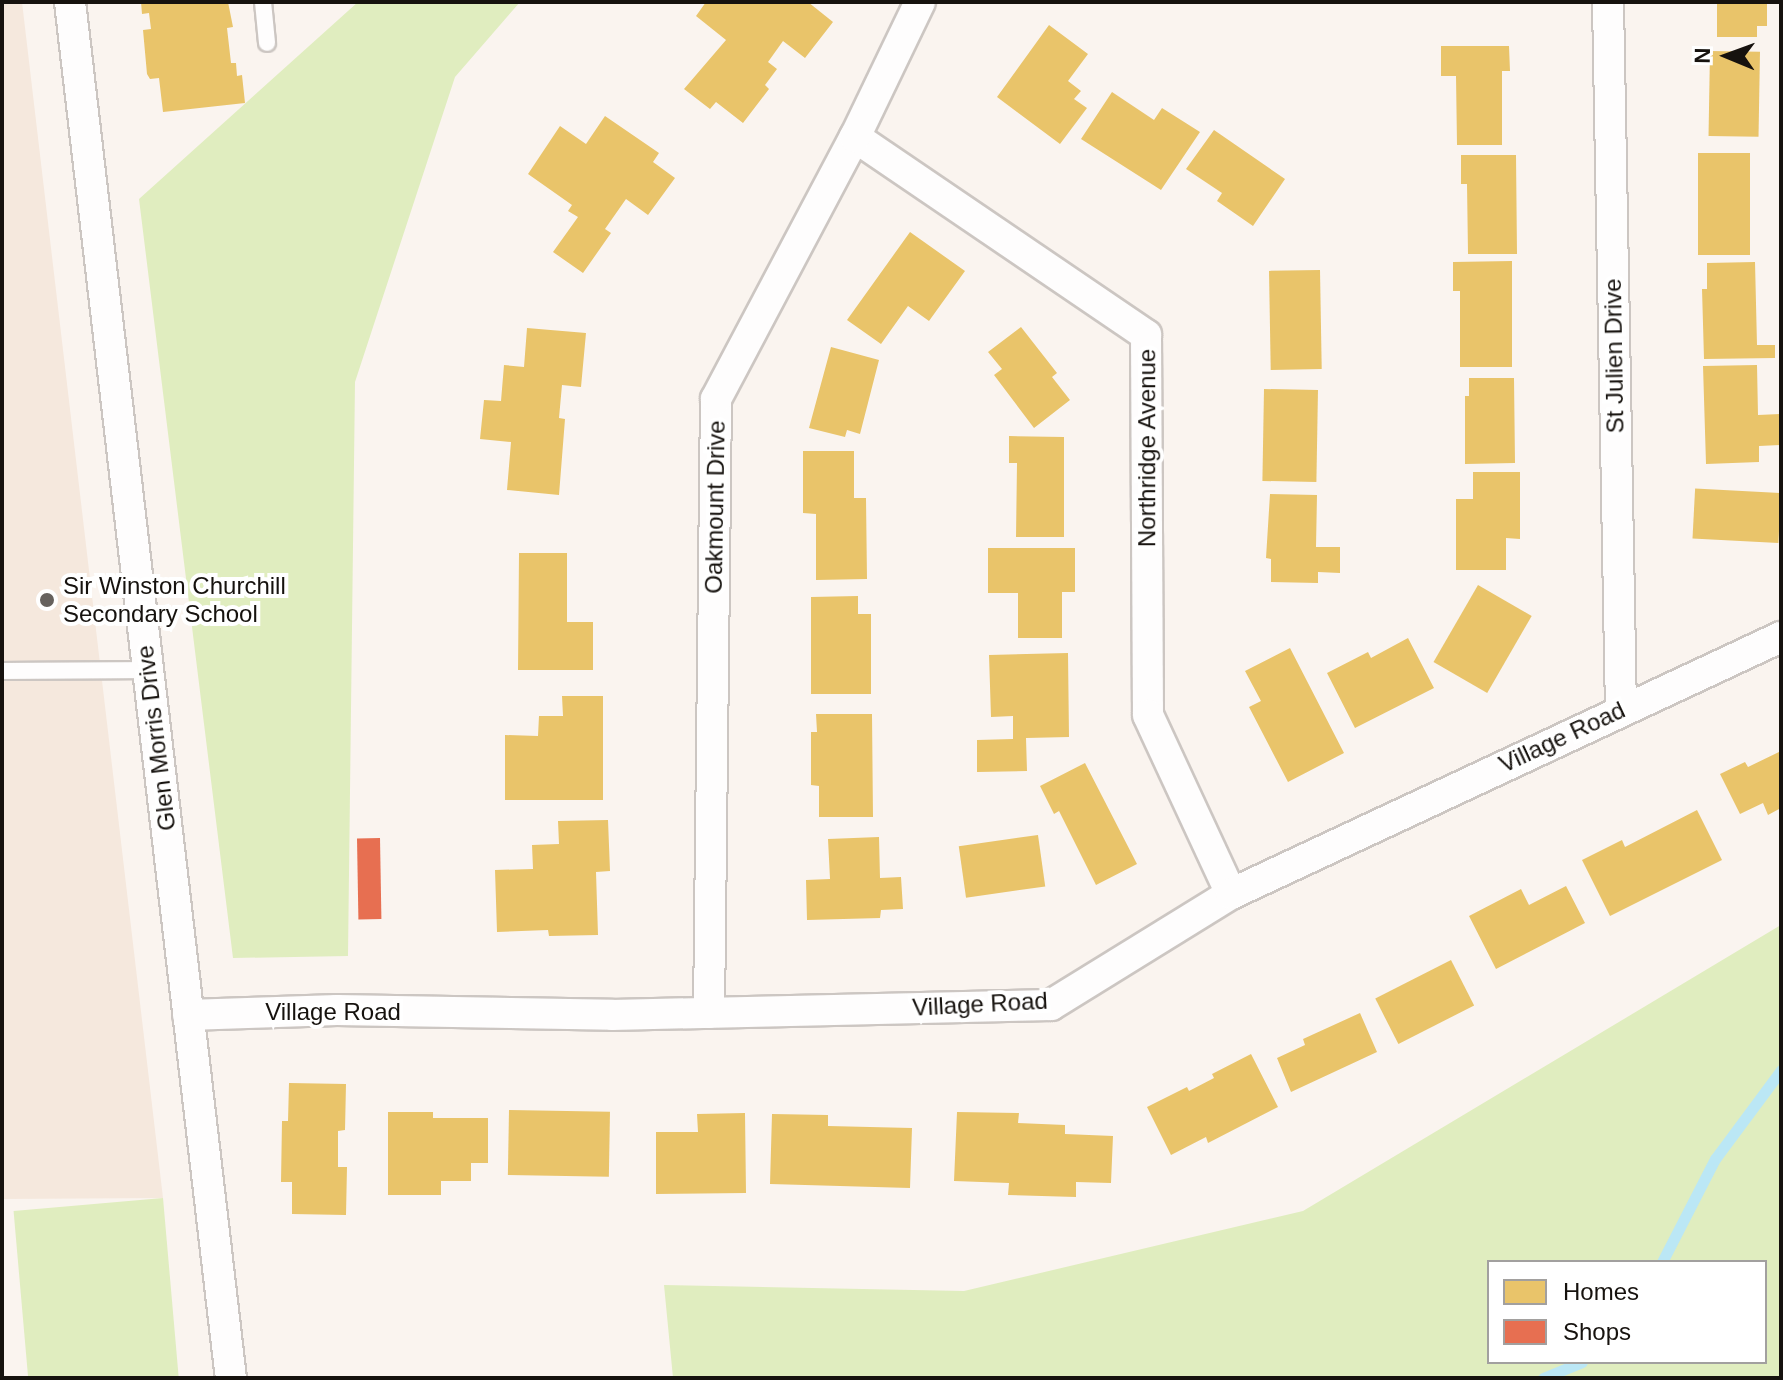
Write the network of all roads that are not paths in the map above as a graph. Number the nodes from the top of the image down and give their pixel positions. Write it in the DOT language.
graph roads {
  1 [pos="70,2"];
  2 [pos="263,2"];
  3 [pos="920,2"];
  4 [pos="1608,2"];
  5 [pos="267,43"];
  6 [pos="855,137"];
  7 [pos="1781,637"];
  8 [pos="148,670"];
  9 [pos="2,671"];
  10 [pos="1621,709"];
  11 [pos="1231,894"];
  12 [pos="709,1013"];
  13 [pos="188,1015"];
  14 [pos="231,1378"];
  1 -- 8 [label="street, Glen Morris Drive"];
  2 -- 5 [label="lane"];
  3 -- 6 [label="street, Oakmount Drive"];
  4 -- 10 [label="street, St Julien Drive"];
  6 -- 11 [label="street, Northridge Avenue"];
  6 -- 12 [label="street, Oakmount Drive"];
  7 -- 10 [label="street, Village Road"];
  8 -- 9 [label="lane"];
  8 -- 13 [label="street, Glen Morris Drive"];
  10 -- 11 [label="street, Village Road"];
  11 -- 12 [label="street, Village Road"];
  12 -- 13 [label="street, Village Road"];
  13 -- 14 [label="street, Glen Morris Drive"];
}
